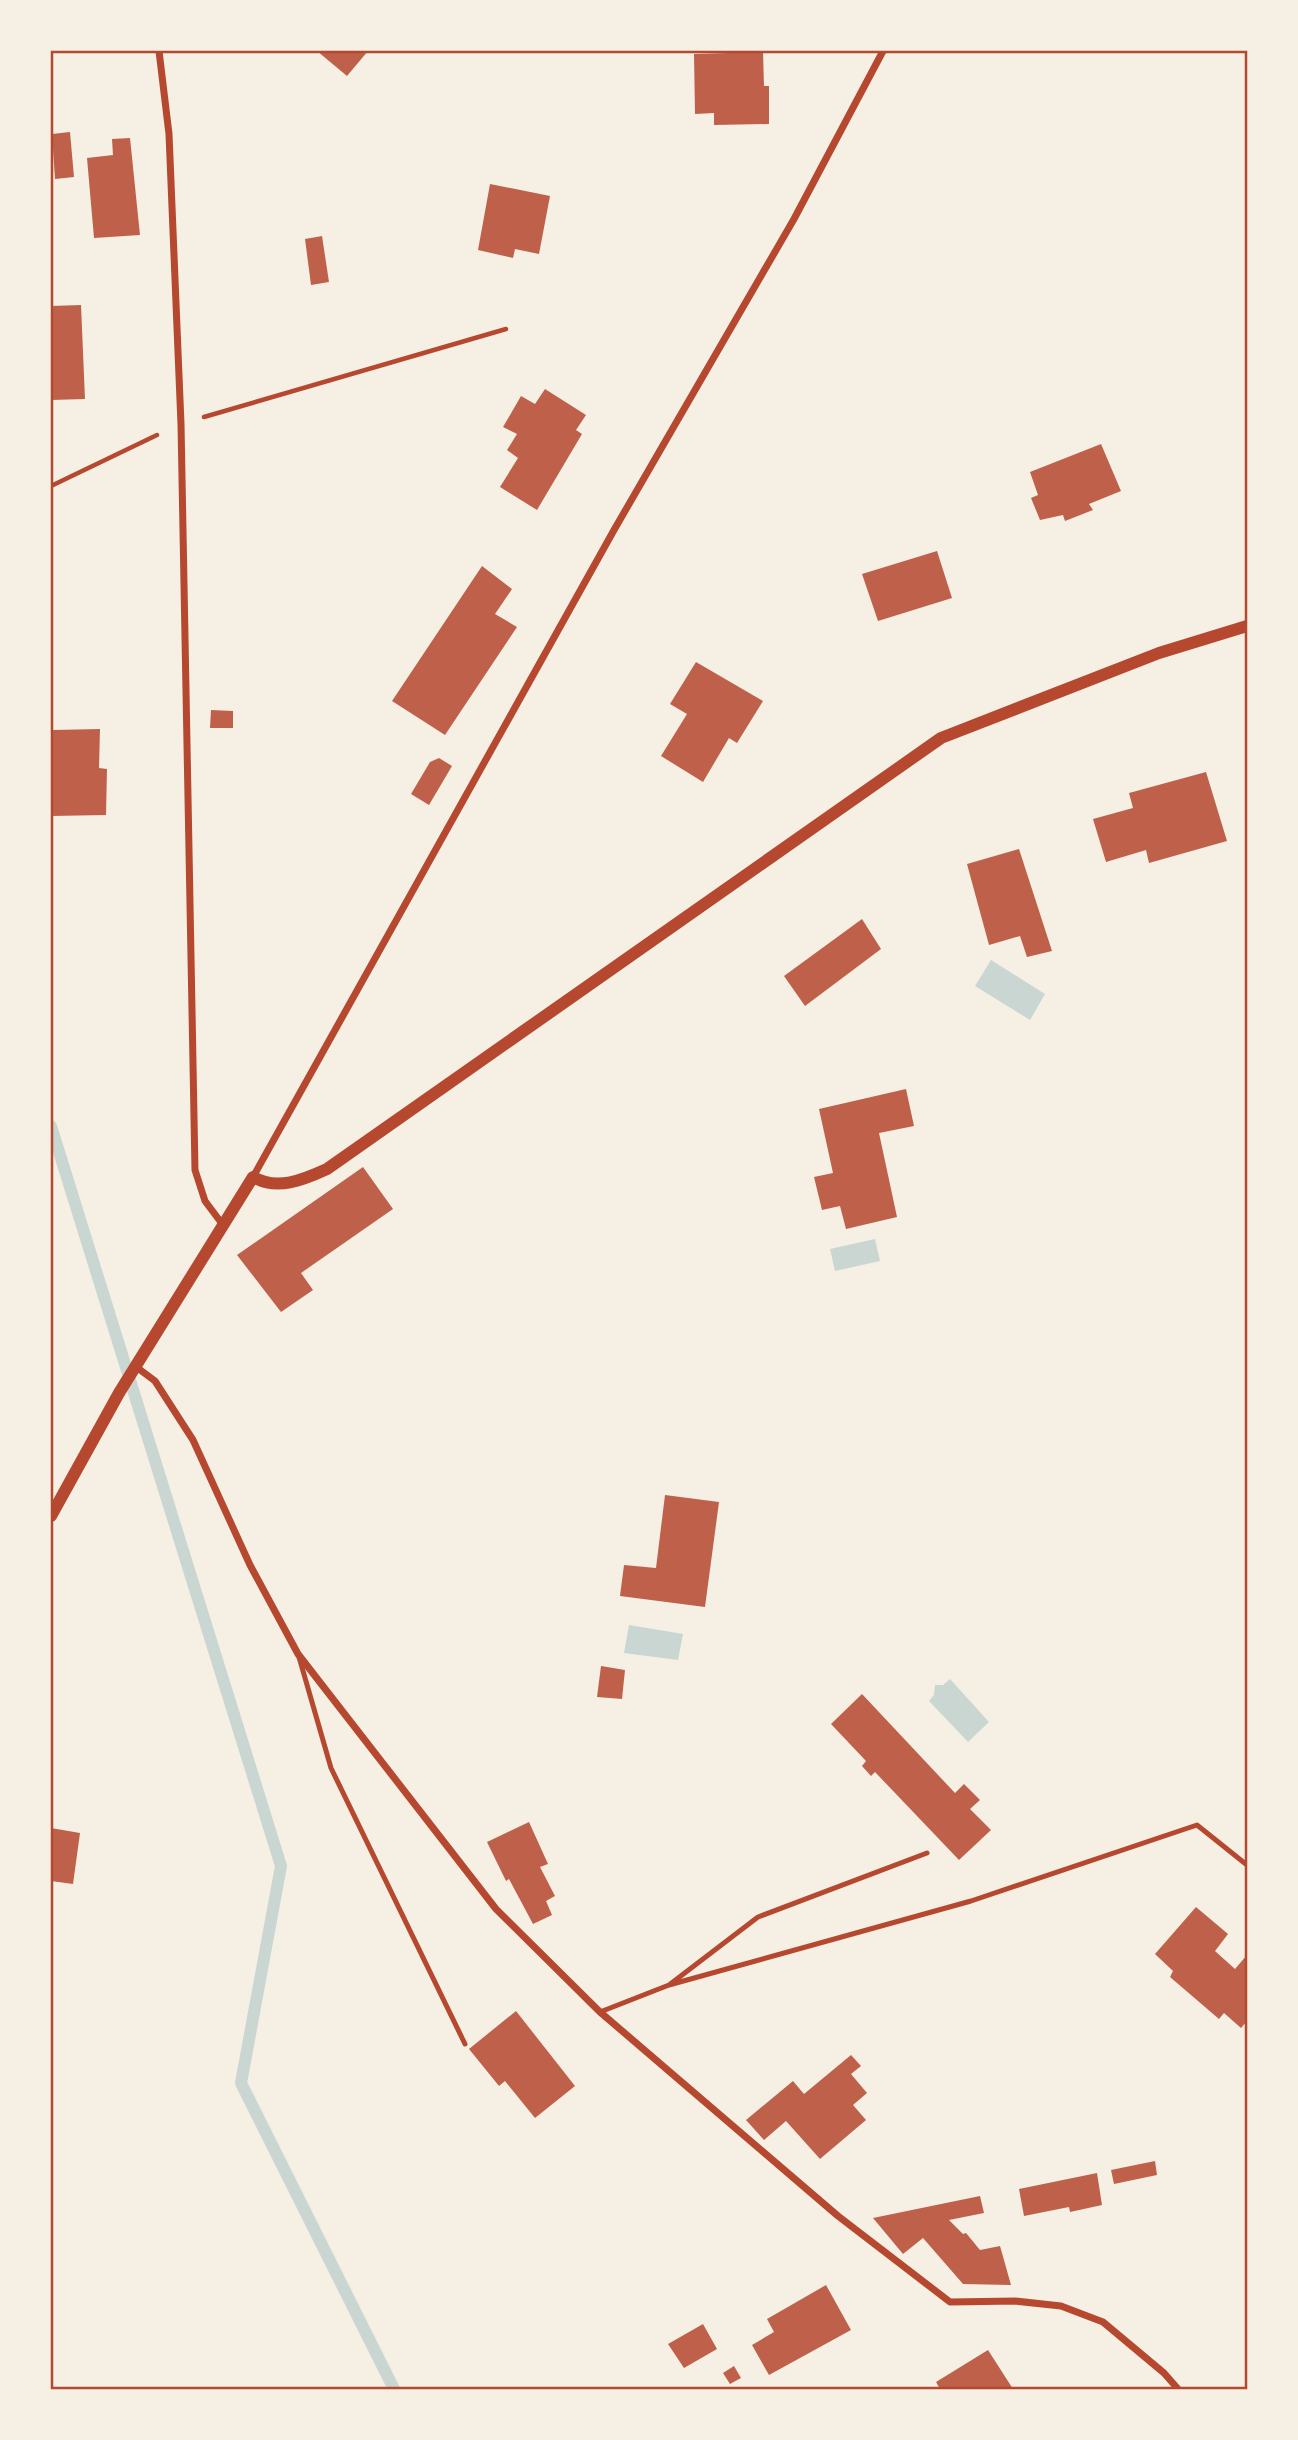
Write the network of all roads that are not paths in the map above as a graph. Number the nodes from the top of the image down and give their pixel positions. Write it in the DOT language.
graph roads {
  1 [pos="159,51"];
  2 [pos="883,51"];
  3 [pos="1247,626"];
  4 [pos="253,1177"];
  5 [pos="223,1225"];
  6 [pos="135,1366"];
  7 [pos="51,1516"];
  8 [pos="298,1654"];
  9 [pos="927,1853"];
  10 [pos="1247,1865"];
  11 [pos="669,1985"];
  12 [pos="600,2012"];
  13 [pos="464,2044"];
  14 [pos="1178,2389"];
  1 -- 5 [label="street"];
  2 -- 4 [label="street"];
  3 -- 4 [label="street"];
  4 -- 5 [label="street"];
  5 -- 6 [label="street"];
  6 -- 7 [label="street"];
  6 -- 8 [label="street"];
  8 -- 12 [label="street"];
  8 -- 13 [label="lane"];
  9 -- 11 [label="lane"];
  10 -- 11 [label="lane"];
  11 -- 12 [label="lane"];
  12 -- 14 [label="street"];
}
